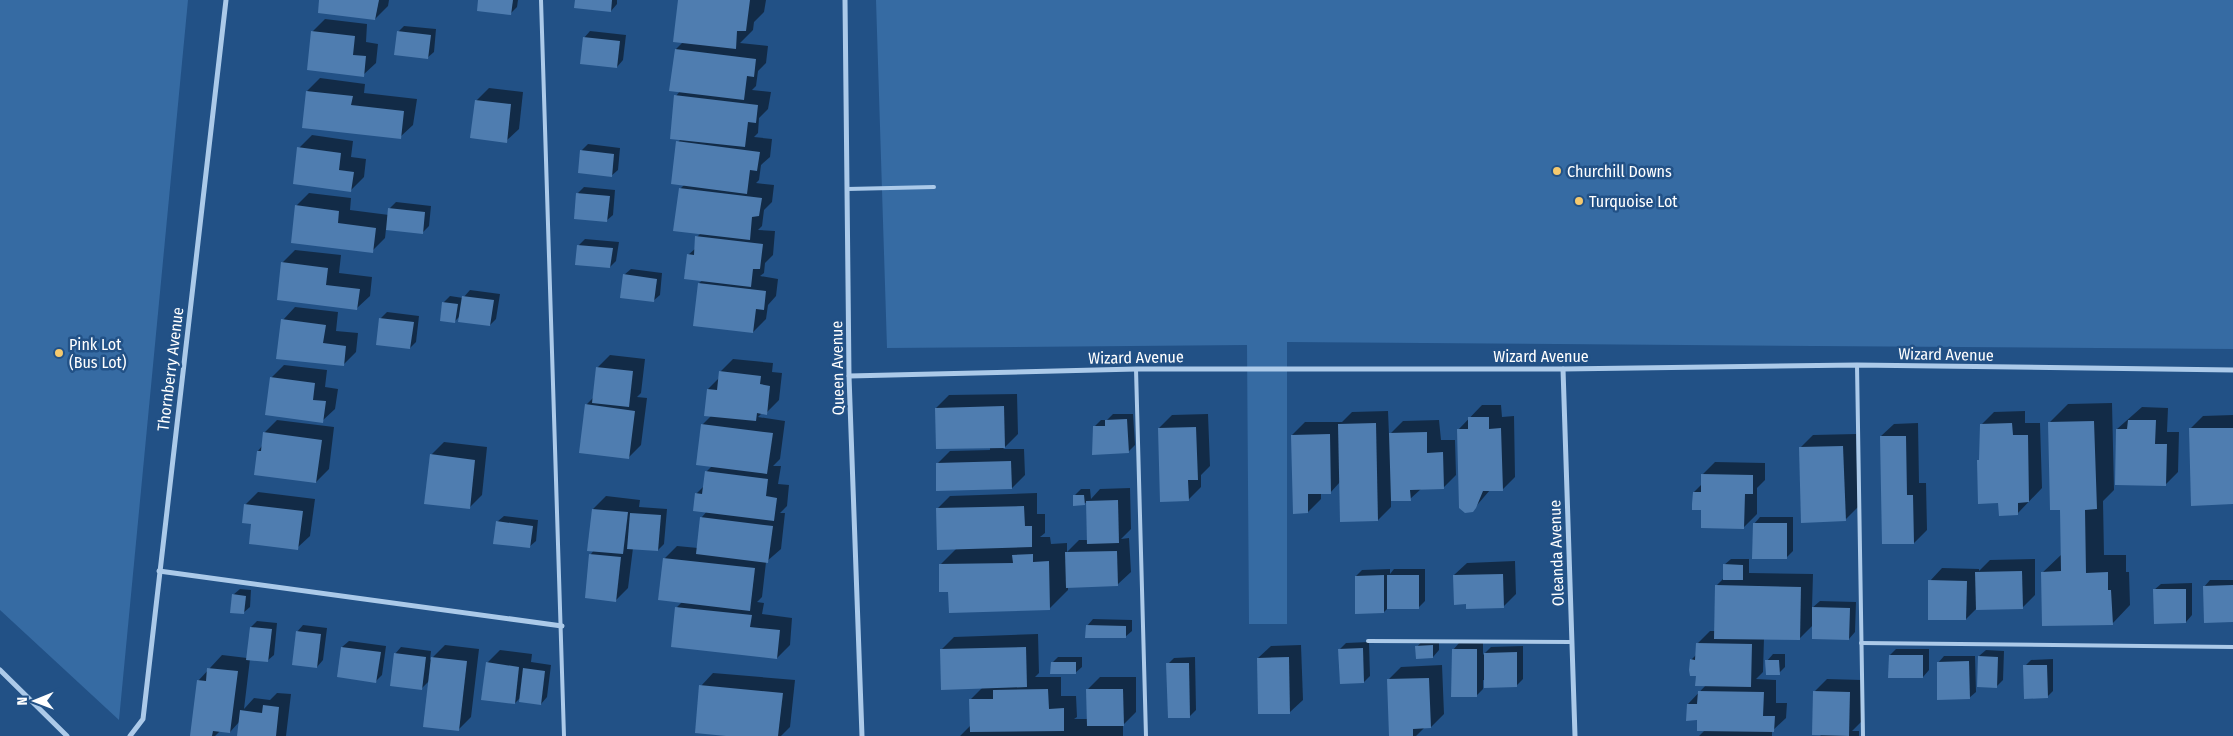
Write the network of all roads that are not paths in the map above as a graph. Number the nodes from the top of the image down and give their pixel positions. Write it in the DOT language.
graph roads {
  1 [pos="226,0"];
  2 [pos="541,0"];
  3 [pos="845,0"];
  4 [pos="934,187"];
  5 [pos="847,189"];
  6 [pos="1857,365"];
  7 [pos="1136,369"];
  8 [pos="1563,369"];
  9 [pos="2233,370"];
  10 [pos="849,376"];
  11 [pos="159,571"];
  12 [pos="562,626"];
  13 [pos="1368,641"];
  14 [pos="1571,642"];
  15 [pos="1861,643"];
  16 [pos="2233,647"];
  17 [pos="0,670"];
  18 [pos="68,736"];
  19 [pos="130,736"];
  20 [pos="564,736"];
  21 [pos="862,736"];
  22 [pos="1146,736"];
  23 [pos="1575,736"];
  24 [pos="1862,736"];
  1 -- 11 [label="street, Thornberry Avenue"];
  2 -- 12 [label="lane"];
  3 -- 5 [label="street, Queen Avenue"];
  4 -- 5 [label="lane"];
  5 -- 10 [label="street, Queen Avenue"];
  6 -- 8 [label="street, Wizard Avenue"];
  6 -- 9 [label="street, Wizard Avenue"];
  6 -- 15 [label="lane"];
  7 -- 8 [label="street, Wizard Avenue"];
  7 -- 10 [label="street, Wizard Avenue"];
  7 -- 22 [label="lane"];
  8 -- 14 [label="street, Oleanda Avenue"];
  10 -- 21 [label="street, Queen Avenue"];
  11 -- 12 [label="street"];
  11 -- 19 [label="street, Thornberry Avenue"];
  12 -- 20 [label="lane"];
  13 -- 14 [label="lane"];
  14 -- 23 [label="street, Oleanda Avenue"];
  15 -- 16 [label="lane"];
  15 -- 24 [label="lane"];
  17 -- 18 [label="street"];
}
